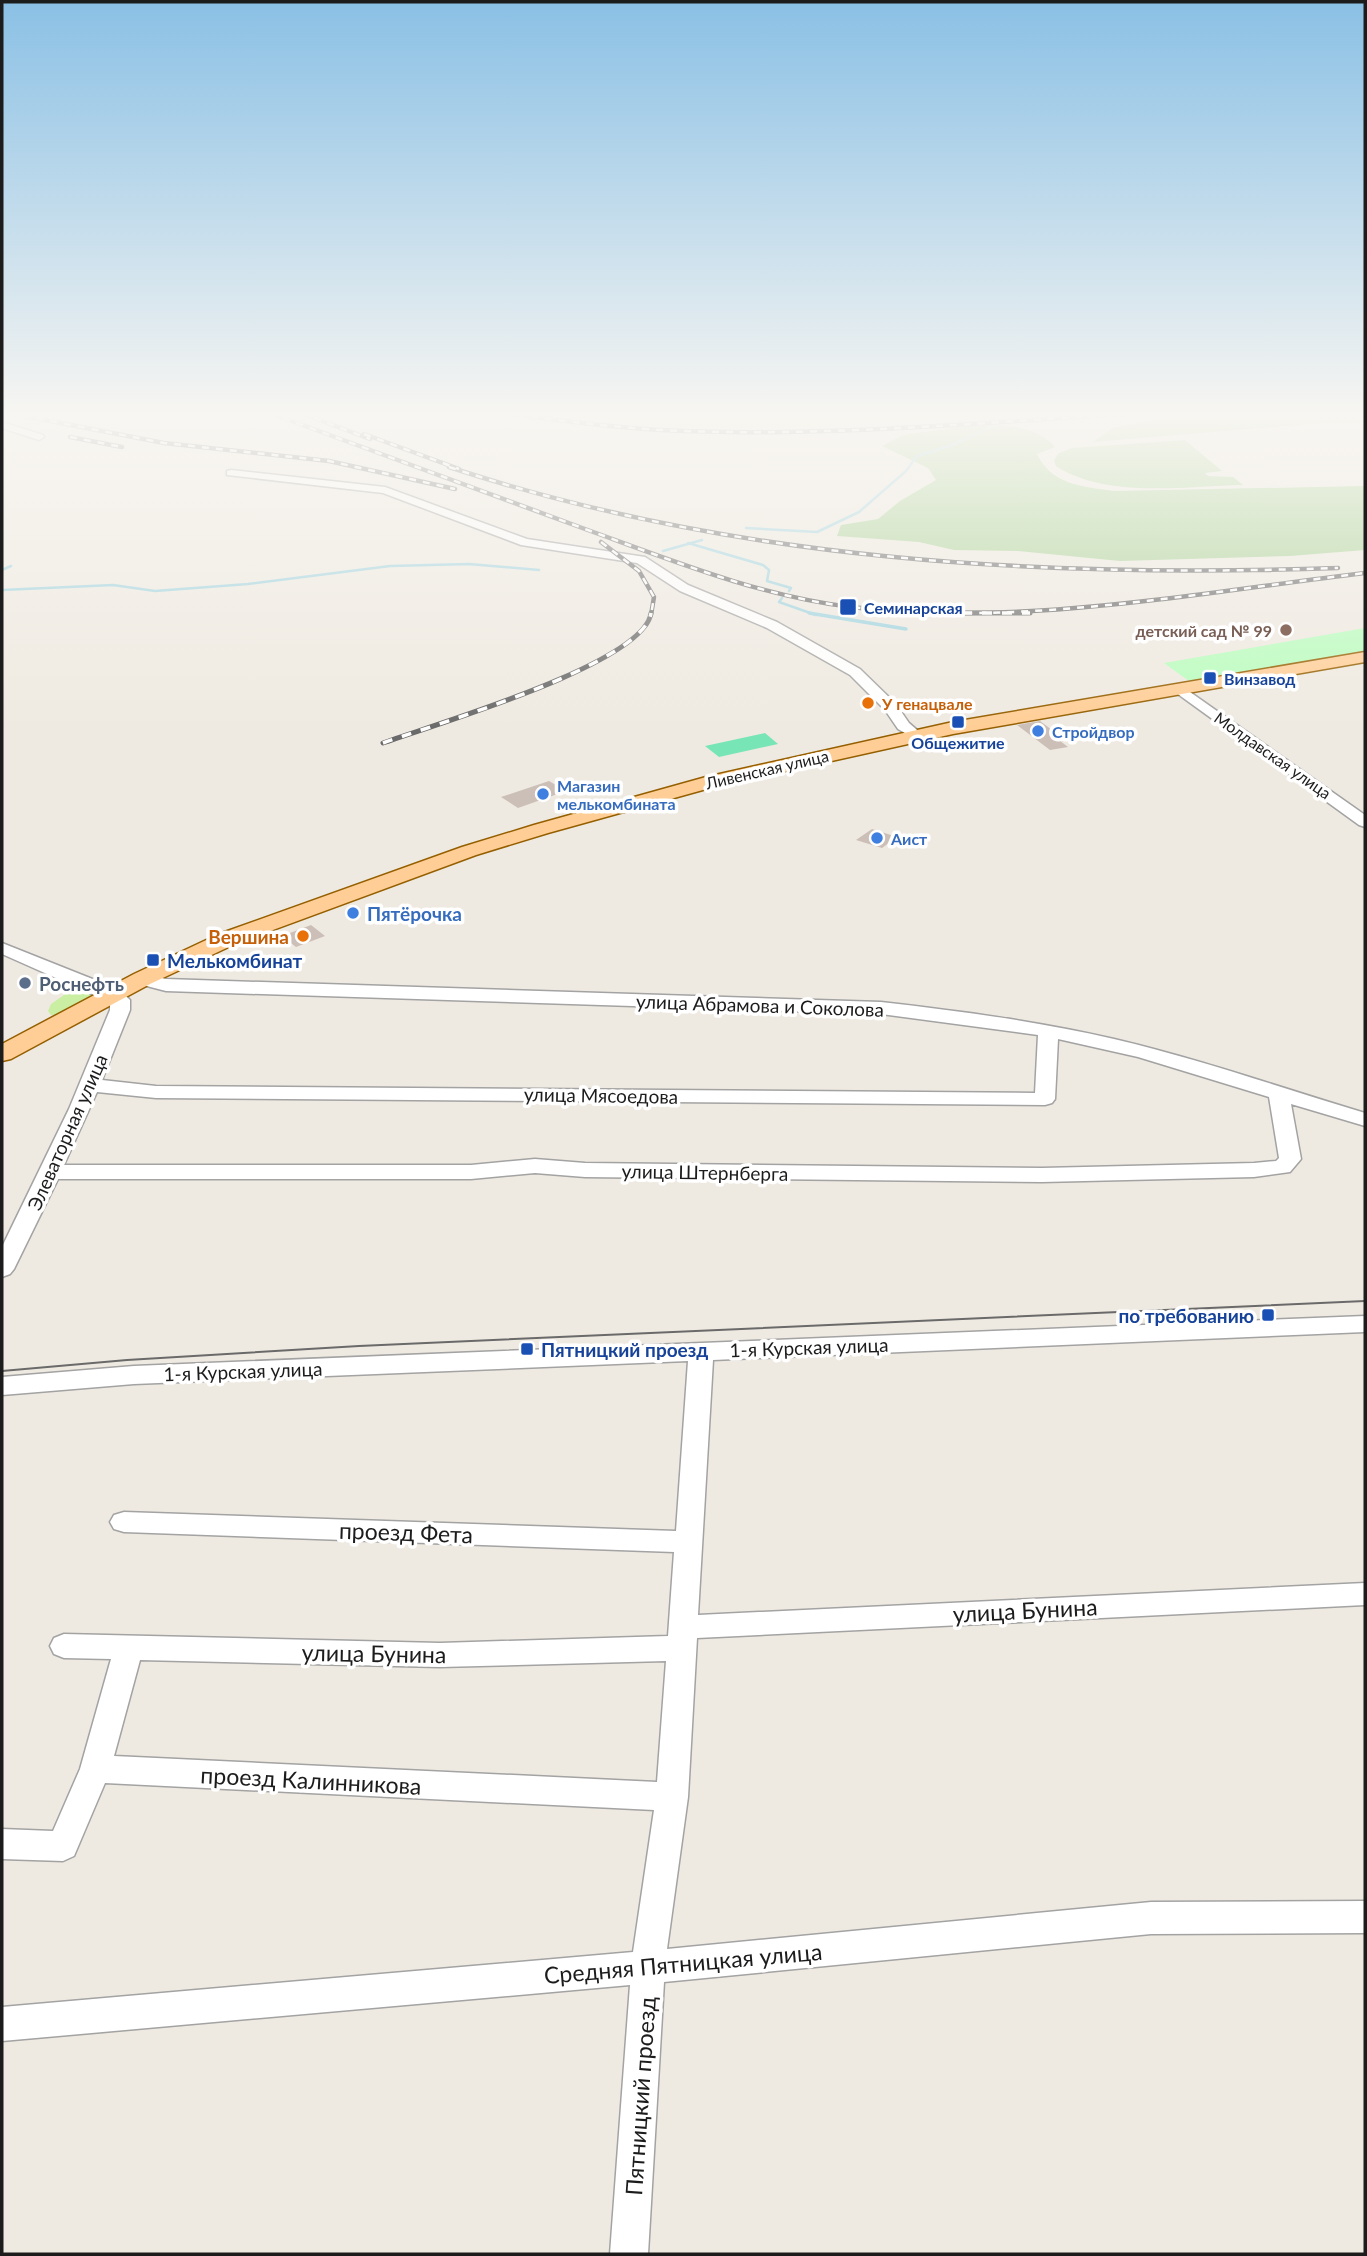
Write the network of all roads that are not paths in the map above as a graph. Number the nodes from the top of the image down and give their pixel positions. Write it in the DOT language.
graph roads {
  1 [pos="461,518"];
  2 [pos="1365,657"];
  3 [pos="1180,689"];
  4 [pos="917,736"];
  5 [pos="1365,822"];
  6 [pos="2,948"];
  7 [pos="142,979"];
  8 [pos="113,994"];
  9 [pos="1048,1032"];
  10 [pos="2,1054"];
  11 [pos="91,1085"];
  12 [pos="1279,1095"];
  13 [pos="1365,1120"];
  14 [pos="52,1172"];
  15 [pos="2,1269"];
  16 [pos="1365,1324"];
  17 [pos="701,1352"];
  18 [pos="2,1386"];
  19 [pos="124,1522"];
  20 [pos="689,1542"];
  21 [pos="1365,1594"];
  22 [pos="684,1638"];
  23 [pos="64,1646"];
  24 [pos="128,1649"];
  25 [pos="95,1769"];
  26 [pos="672,1797"];
  27 [pos="2,1844"];
  28 [pos="1365,1917"];
  29 [pos="648,1967"];
  30 [pos="2,2024"];
  31 [pos="629,2254"];
  1 -- 4 [label="street"];
  2 -- 3 [label="main road, Ливенская улица"];
  3 -- 4 [label="main road, Ливенская улица"];
  3 -- 5 [label="street, Молдавская улица"];
  4 -- 7 [label="main road, Ливенская улица"];
  6 -- 8 [label="street"];
  7 -- 8 [label="main road, Ливенская улица"];
  7 -- 9 [label="street, улица Абрамова и Соколова"];
  8 -- 10 [label="main road, Ливенская улица"];
  8 -- 11 [label="street, Элеваторная улица"];
  9 -- 11 [label="street, улица Мясоедова"];
  9 -- 12 [label="street, улица Абрамова и Соколова"];
  11 -- 14 [label="street, Элеваторная улица"];
  12 -- 13 [label="street, улица Абрамова и Соколова"];
  12 -- 14 [label="street, улица Штернберга"];
  14 -- 15 [label="street, Элеваторная улица"];
  16 -- 17 [label="street, 1-я Курская улица"];
  17 -- 18 [label="street, 1-я Курская улица"];
  17 -- 20 [label="street, Пятницкий проезд"];
  19 -- 20 [label="street, проезд Фета"];
  20 -- 22 [label="street, Пятницкий проезд"];
  21 -- 22 [label="street, улица Бунина"];
  22 -- 24 [label="street, улица Бунина"];
  22 -- 26 [label="street, Пятницкий проезд"];
  23 -- 24 [label="street, улица Бунина"];
  24 -- 25 [label="street"];
  25 -- 26 [label="street, проезд Калинникова"];
  25 -- 27 [label="street"];
  26 -- 29 [label="street, Пятницкий проезд"];
  28 -- 29 [label="street, Средняя Пятницкая улица"];
  29 -- 30 [label="street, Средняя Пятницкая улица"];
  29 -- 31 [label="street, Пятницкий проезд"];
}
